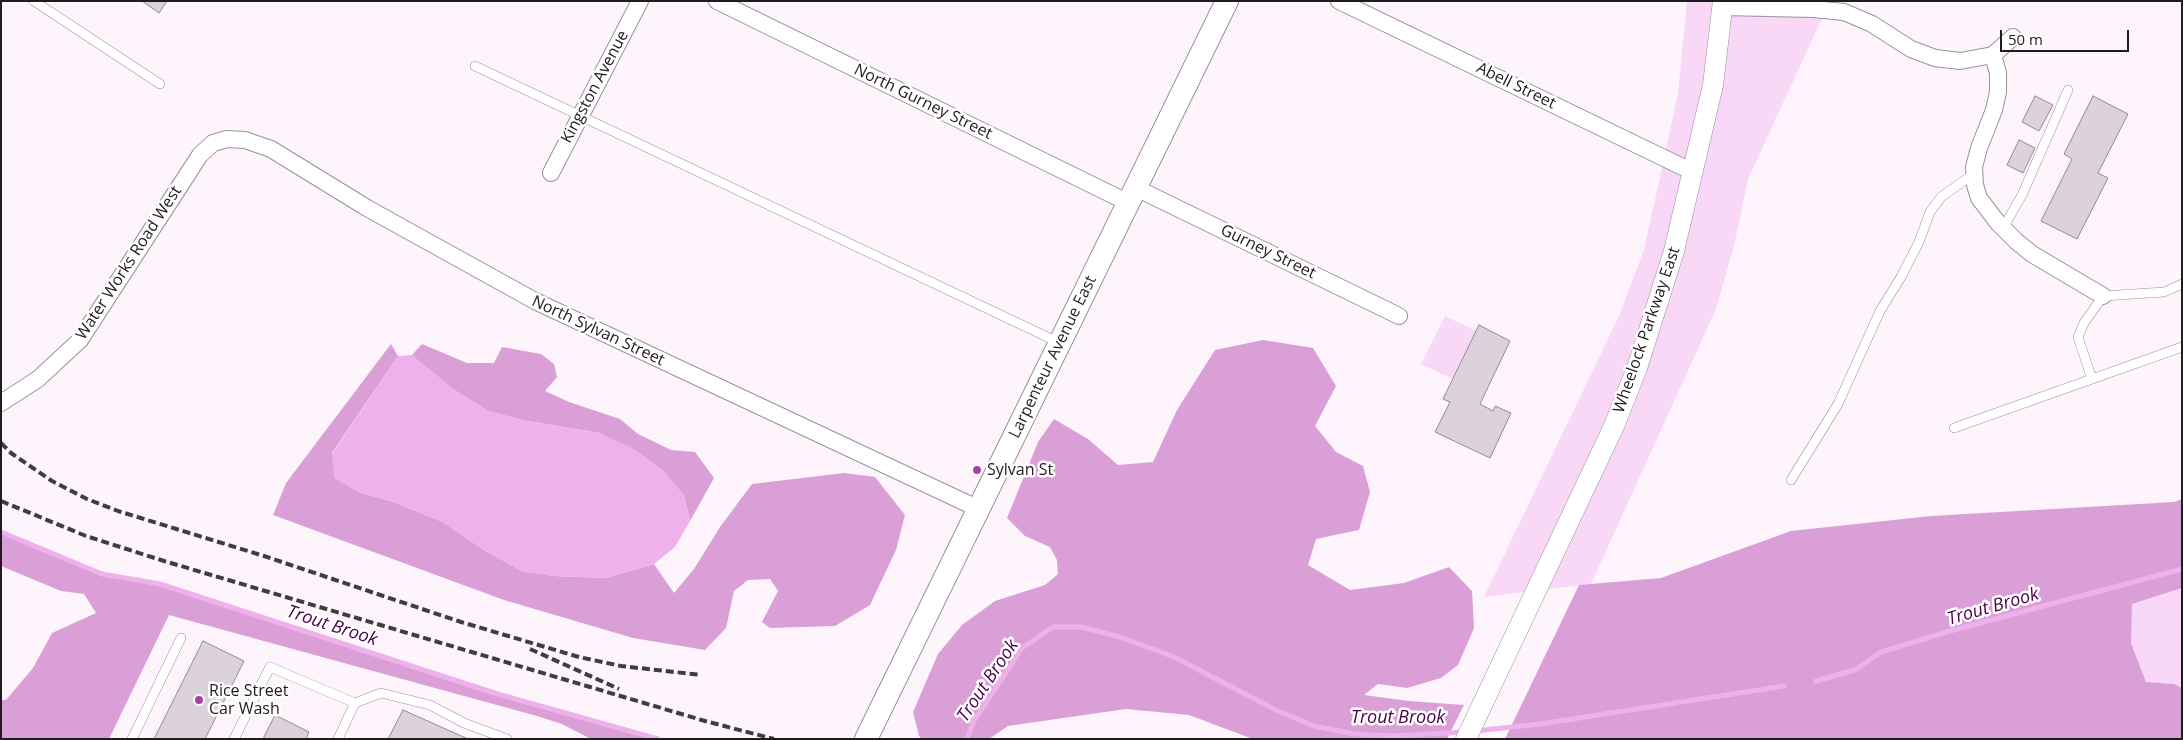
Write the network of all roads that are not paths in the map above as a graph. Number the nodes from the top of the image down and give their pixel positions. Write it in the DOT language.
graph roads {
  1 [pos="34,1"];
  2 [pos="640,1"];
  3 [pos="718,1"];
  4 [pos="1227,1"];
  5 [pos="1340,1"];
  6 [pos="1723,4"];
  7 [pos="2013,37"];
  8 [pos="1993,55"];
  9 [pos="476,66"];
  10 [pos="160,84"];
  11 [pos="2068,90"];
  12 [pos="580,116"];
  13 [pos="227,139"];
  14 [pos="1693,172"];
  15 [pos="1975,172"];
  16 [pos="551,173"];
  17 [pos="1132,195"];
  18 [pos="2003,228"];
  19 [pos="2182,284"];
  20 [pos="2103,296"];
  21 [pos="1399,316"];
  22 [pos="1060,344"];
  23 [pos="2182,347"];
  24 [pos="2092,379"];
  25 [pos="1,403"];
  26 [pos="1954,428"];
  27 [pos="1791,480"];
  28 [pos="979,509"];
  29 [pos="181,638"];
  30 [pos="355,704"];
  31 [pos="132,739"];
  32 [pos="234,739"];
  33 [pos="338,739"];
  34 [pos="507,739"];
  35 [pos="866,739"];
  36 [pos="1466,739"];
  1 -- 10 [label="lane"];
  2 -- 12 [label="street, Kingston Avenue"];
  3 -- 17 [label="street, North Gurney Street"];
  4 -- 17 [label="main road, Larpenteur Avenue East"];
  5 -- 14 [label="street, Abell Street"];
  6 -- 8 [label="street"];
  6 -- 14 [label="street, Wheelock Parkway East"];
  7 -- 8 [label="street"];
  8 -- 15 [label="street"];
  9 -- 12 [label="lane"];
  11 -- 18 [label="lane"];
  12 -- 16 [label="street, Kingston Avenue"];
  12 -- 22 [label="lane"];
  13 -- 25 [label="street, Water Works Road West"];
  13 -- 28 [label="street, North Sylvan Street"];
  14 -- 36 [label="street, Wheelock Parkway East"];
  15 -- 18 [label="street"];
  15 -- 27 [label="lane"];
  17 -- 21 [label="street, Gurney Street"];
  17 -- 22 [label="main road, Larpenteur Avenue East"];
  18 -- 20 [label="street"];
  19 -- 20 [label="lane"];
  20 -- 24 [label="lane"];
  22 -- 28 [label="main road, Larpenteur Avenue East"];
  23 -- 24 [label="lane"];
  24 -- 26 [label="lane"];
  28 -- 35 [label="main road, Larpenteur Avenue East"];
  29 -- 31 [label="lane"];
  30 -- 32 [label="lane"];
  30 -- 33 [label="lane"];
  30 -- 34 [label="lane"];
}
